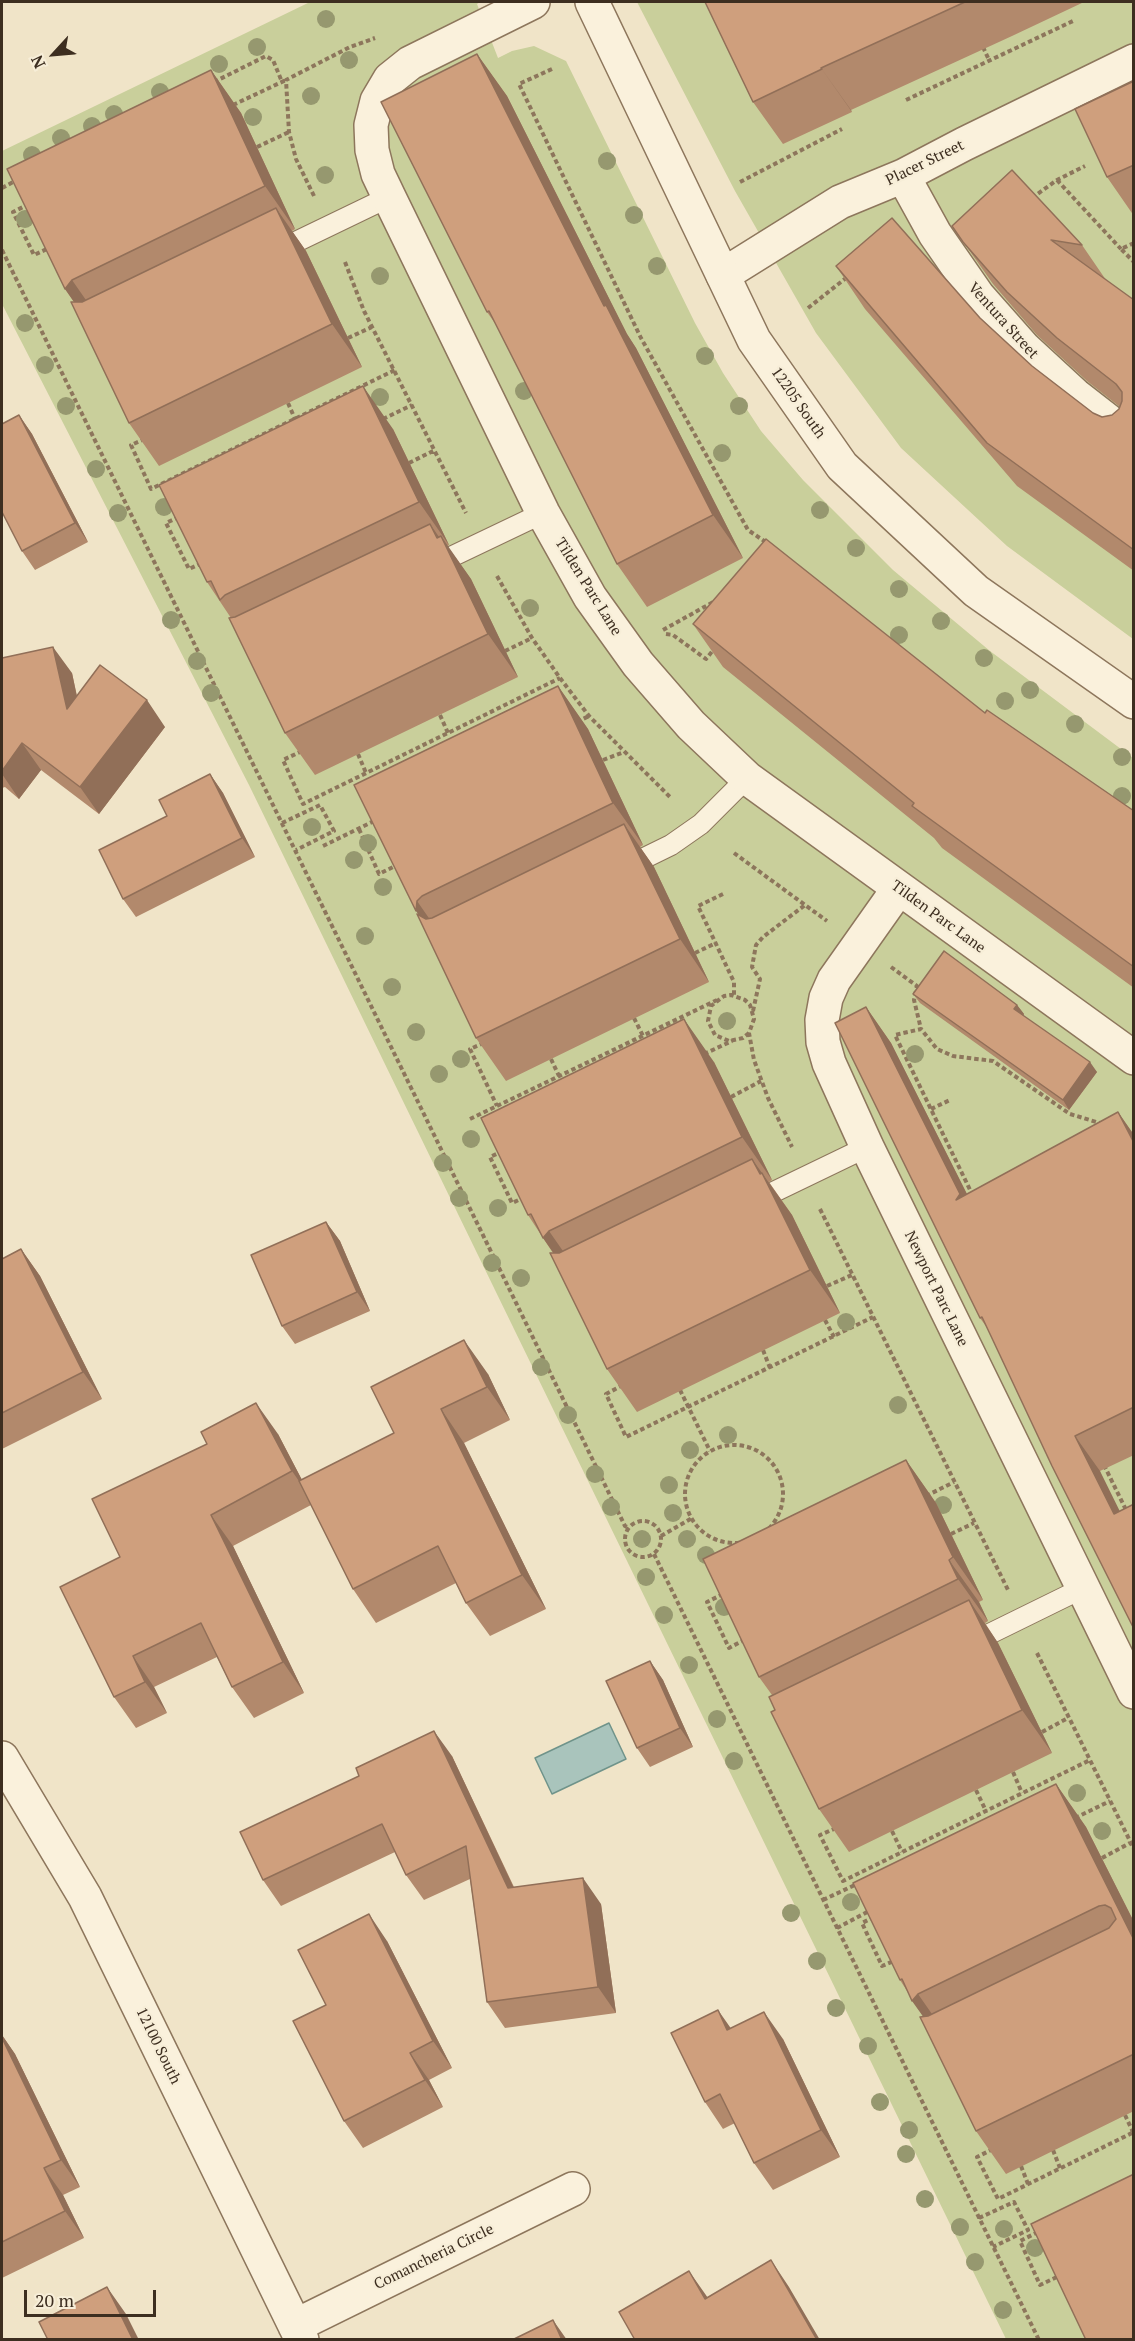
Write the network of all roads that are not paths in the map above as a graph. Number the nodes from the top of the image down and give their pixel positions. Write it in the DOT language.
graph roads {
  1 [pos="533,2"];
  2 [pos="592,2"];
  3 [pos="1134,61"];
  4 [pos="903,176"];
  5 [pos="389,197"];
  6 [pos="254,262"];
  7 [pos="723,275"];
  8 [pos="1134,441"];
  9 [pos="543,513"];
  10 [pos="417,573"];
  11 [pos="1134,702"];
  12 [pos="747,778"];
  13 [pos="606,877"];
  14 [pos="899,888"];
  15 [pos="1134,1058"];
  16 [pos="867,1147"];
  17 [pos="731,1213"];
  18 [pos="1083,1588"];
  19 [pos="957,1650"];
  20 [pos="1134,1692"];
  21 [pos="2,1758"];
  22 [pos="573,2188"];
  23 [pos="299,2333"];
  1 -- 5 [label="street, Tilden Parc Lane"];
  2 -- 7 [label="street, 12205 South"];
  3 -- 4 [label="street, Placer Street"];
  4 -- 7 [label="street, Placer Street"];
  4 -- 8 [label="street, Ventura Street"];
  5 -- 6 [label="lane"];
  5 -- 9 [label="street, Tilden Parc Lane"];
  7 -- 11 [label="street, 12205 South"];
  9 -- 10 [label="lane"];
  9 -- 12 [label="street, Tilden Parc Lane"];
  12 -- 13 [label="lane"];
  12 -- 14 [label="street, Tilden Parc Lane"];
  14 -- 15 [label="street, Tilden Parc Lane"];
  14 -- 16 [label="street, Newport Parc Lane"];
  16 -- 17 [label="lane"];
  16 -- 18 [label="street, Newport Parc Lane"];
  18 -- 19 [label="lane"];
  18 -- 20 [label="street, Newport Parc Lane"];
  21 -- 23 [label="street, 12100 South"];
  22 -- 23 [label="street, Comancheria Circle"];
}
